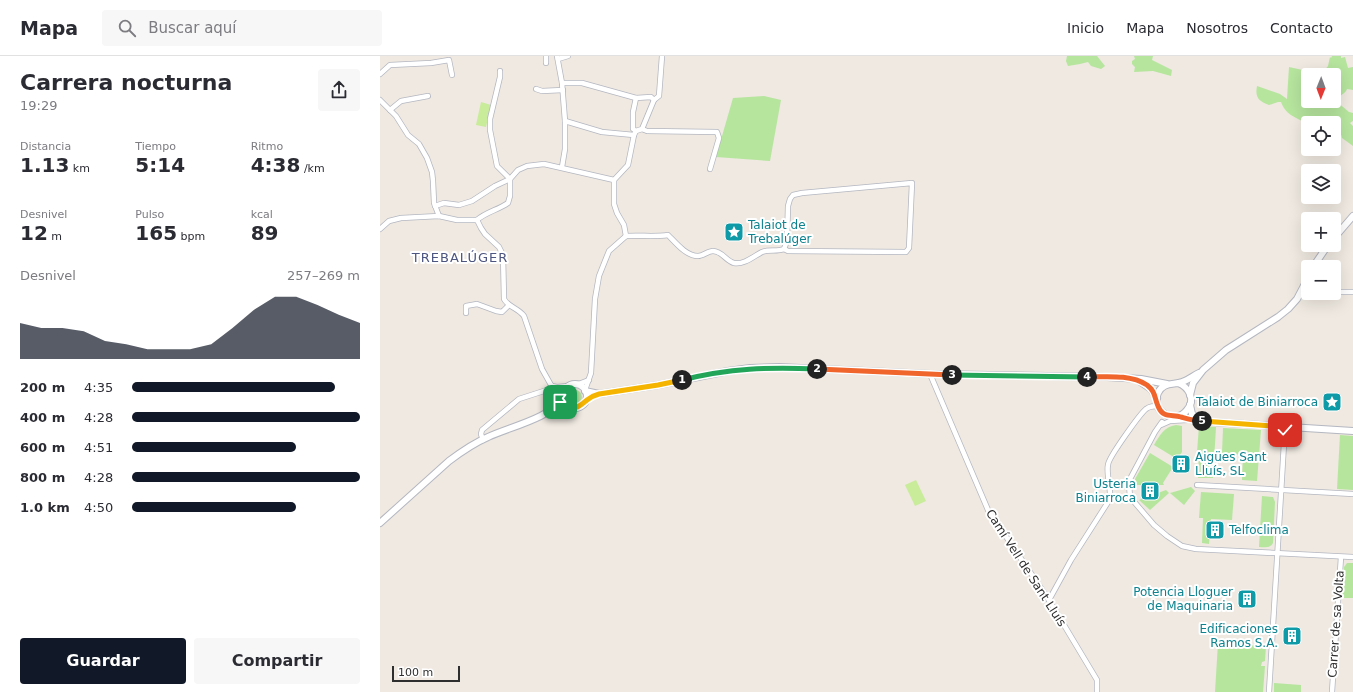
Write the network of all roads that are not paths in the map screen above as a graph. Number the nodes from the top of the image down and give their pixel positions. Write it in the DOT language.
graph roads {
  1 [pos="546,56"];
  2 [pos="568,56"];
  3 [pos="662,56"];
  4 [pos="558,58"];
  5 [pos="546,63"];
  6 [pos="500,71"];
  7 [pos="380,74"];
  8 [pos="452,75"];
  9 [pos="562,83"];
  10 [pos="536,89"];
  11 [pos="563,90"];
  12 [pos="428,96"];
  13 [pos="636,98"];
  14 [pos="380,100"];
  15 [pos="654,100"];
  16 [pos="390,110"];
  17 [pos="565,121"];
  18 [pos="642,129"];
  19 [pos="635,133"];
  20 [pos="562,167"];
  21 [pos="710,169"];
  22 [pos="510,179"];
  23 [pos="614,180"];
  24 [pos="435,206"];
  25 [pos="439,216"];
  26 [pos="1353,216"];
  27 [pos="477,220"];
  28 [pos="380,229"];
  29 [pos="1341,230"];
  30 [pos="626,236"];
  31 [pos="784,249"];
  32 [pos="1341,292"];
  33 [pos="1353,292"];
  34 [pos="1301,295"];
  35 [pos="509,305"];
  36 [pos="466,313"];
  37 [pos="1203,370"];
  38 [pos="930,374"];
  39 [pos="589,379"];
  40 [pos="1134,379"];
  41 [pos="1178,383"];
  42 [pos="576,384"];
  43 [pos="1167,384"];
  44 [pos="552,386"];
  45 [pos="568,386"];
  46 [pos="585,391"];
  47 [pos="599,394"];
  48 [pos="1190,395"];
  49 [pos="563,396"];
  50 [pos="1157,398"];
  51 [pos="585,402"];
  52 [pos="1190,405"];
  53 [pos="568,406"];
  54 [pos="1158,406"];
  55 [pos="555,408"];
  56 [pos="1164,414"];
  57 [pos="1179,416"];
  58 [pos="1170,417"];
  59 [pos="1191,420"];
  60 [pos="1205,422"];
  61 [pos="1161,424"];
  62 [pos="1285,427"];
  63 [pos="1353,431"];
  64 [pos="483,440"];
  65 [pos="1197,485"];
  66 [pos="1281,490"];
  67 [pos="1353,494"];
  68 [pos="380,523"];
  69 [pos="1277,553"];
  70 [pos="1341,557"];
  71 [pos="1353,557"];
  72 [pos="1049,600"];
  73 [pos="1097,692"];
  74 [pos="1268,692"];
  75 [pos="1332,692"];
  1 -- 5 [label="street"];
  2 -- 4 [label="street"];
  3 -- 15 [label="street"];
  4 -- 9 [label="street"];
  6 -- 22 [label="street"];
  7 -- 8 [label="street"];
  9 -- 11 [label="street"];
  9 -- 13 [label="street"];
  10 -- 11 [label="street"];
  11 -- 17 [label="street"];
  12 -- 16 [label="street"];
  13 -- 15 [label="street"];
  13 -- 19 [label="street"];
  14 -- 16 [label="street"];
  15 -- 18 [label="street"];
  16 -- 24 [label="street"];
  17 -- 19 [label="street"];
  17 -- 20 [label="street"];
  18 -- 19 [label="street"];
  18 -- 21 [label="street"];
  19 -- 23 [label="street"];
  20 -- 22 [label="street"];
  20 -- 23 [label="street"];
  22 -- 24 [label="street"];
  22 -- 27 [label="street"];
  23 -- 30 [label="street"];
  24 -- 25 [label="street"];
  25 -- 27 [label="street"];
  25 -- 28 [label="street"];
  26 -- 29 [label="main road"];
  27 -- 35 [label="street"];
  30 -- 31 [label="street"];
  30 -- 39 [label="street"];
  31 -- 31 [label="street"];
  32 -- 33 [label="street"];
  34 -- 37 [label="main road"];
  35 -- 36 [label="street"];
  35 -- 44 [label="street"];
  37 -- 41 [label="main road"];
  37 -- 48 [label="main road"];
  38 -- 40 [label="main road"];
  38 -- 47 [label="main road"];
  38 -- 72 [label="street, Camí Vell de Sant Lluís"];
  39 -- 42 [label="street"];
  39 -- 46 [label="street"];
  40 -- 43 [label="main road"];
  40 -- 50 [label="main road"];
  41 -- 43 [label="main road"];
  41 -- 48 [label="main road"];
  42 -- 45 [label="main road"];
  42 -- 46 [label="main road"];
  43 -- 50 [label="main road"];
  44 -- 45 [label="street"];
  44 -- 49 [label="street"];
  44 -- 64 [label="street"];
  45 -- 49 [label="main road"];
  46 -- 47 [label="main road"];
  46 -- 51 [label="main road"];
  47 -- 51 [label="main road"];
  48 -- 52 [label="main road"];
  49 -- 53 [label="main road"];
  49 -- 55 [label="main road"];
  50 -- 54 [label="main road"];
  51 -- 53 [label="main road"];
  52 -- 57 [label="main road"];
  52 -- 60 [label="main road"];
  53 -- 55 [label="main road"];
  54 -- 56 [label="main road"];
  54 -- 72 [label="street"];
  55 -- 64 [label="main road"];
  56 -- 58 [label="main road"];
  56 -- 61 [label="street"];
  57 -- 58 [label="main road"];
  57 -- 59 [label="main road"];
  58 -- 61 [label="street"];
  59 -- 60 [label="main road"];
  59 -- 61 [label="street"];
  60 -- 62 [label="main road"];
  61 -- 69 [label="street"];
  62 -- 63 [label="main road"];
  62 -- 66 [label="street"];
  64 -- 68 [label="main road"];
  65 -- 66 [label="street"];
  66 -- 67 [label="street"];
  66 -- 69 [label="street"];
  69 -- 70 [label="street"];
  69 -- 74 [label="street"];
  70 -- 71 [label="street"];
  70 -- 75 [label="street, Carrer de sa Volta"];
  72 -- 73 [label="street, Camí Vell de Sant Lluís"];
}
